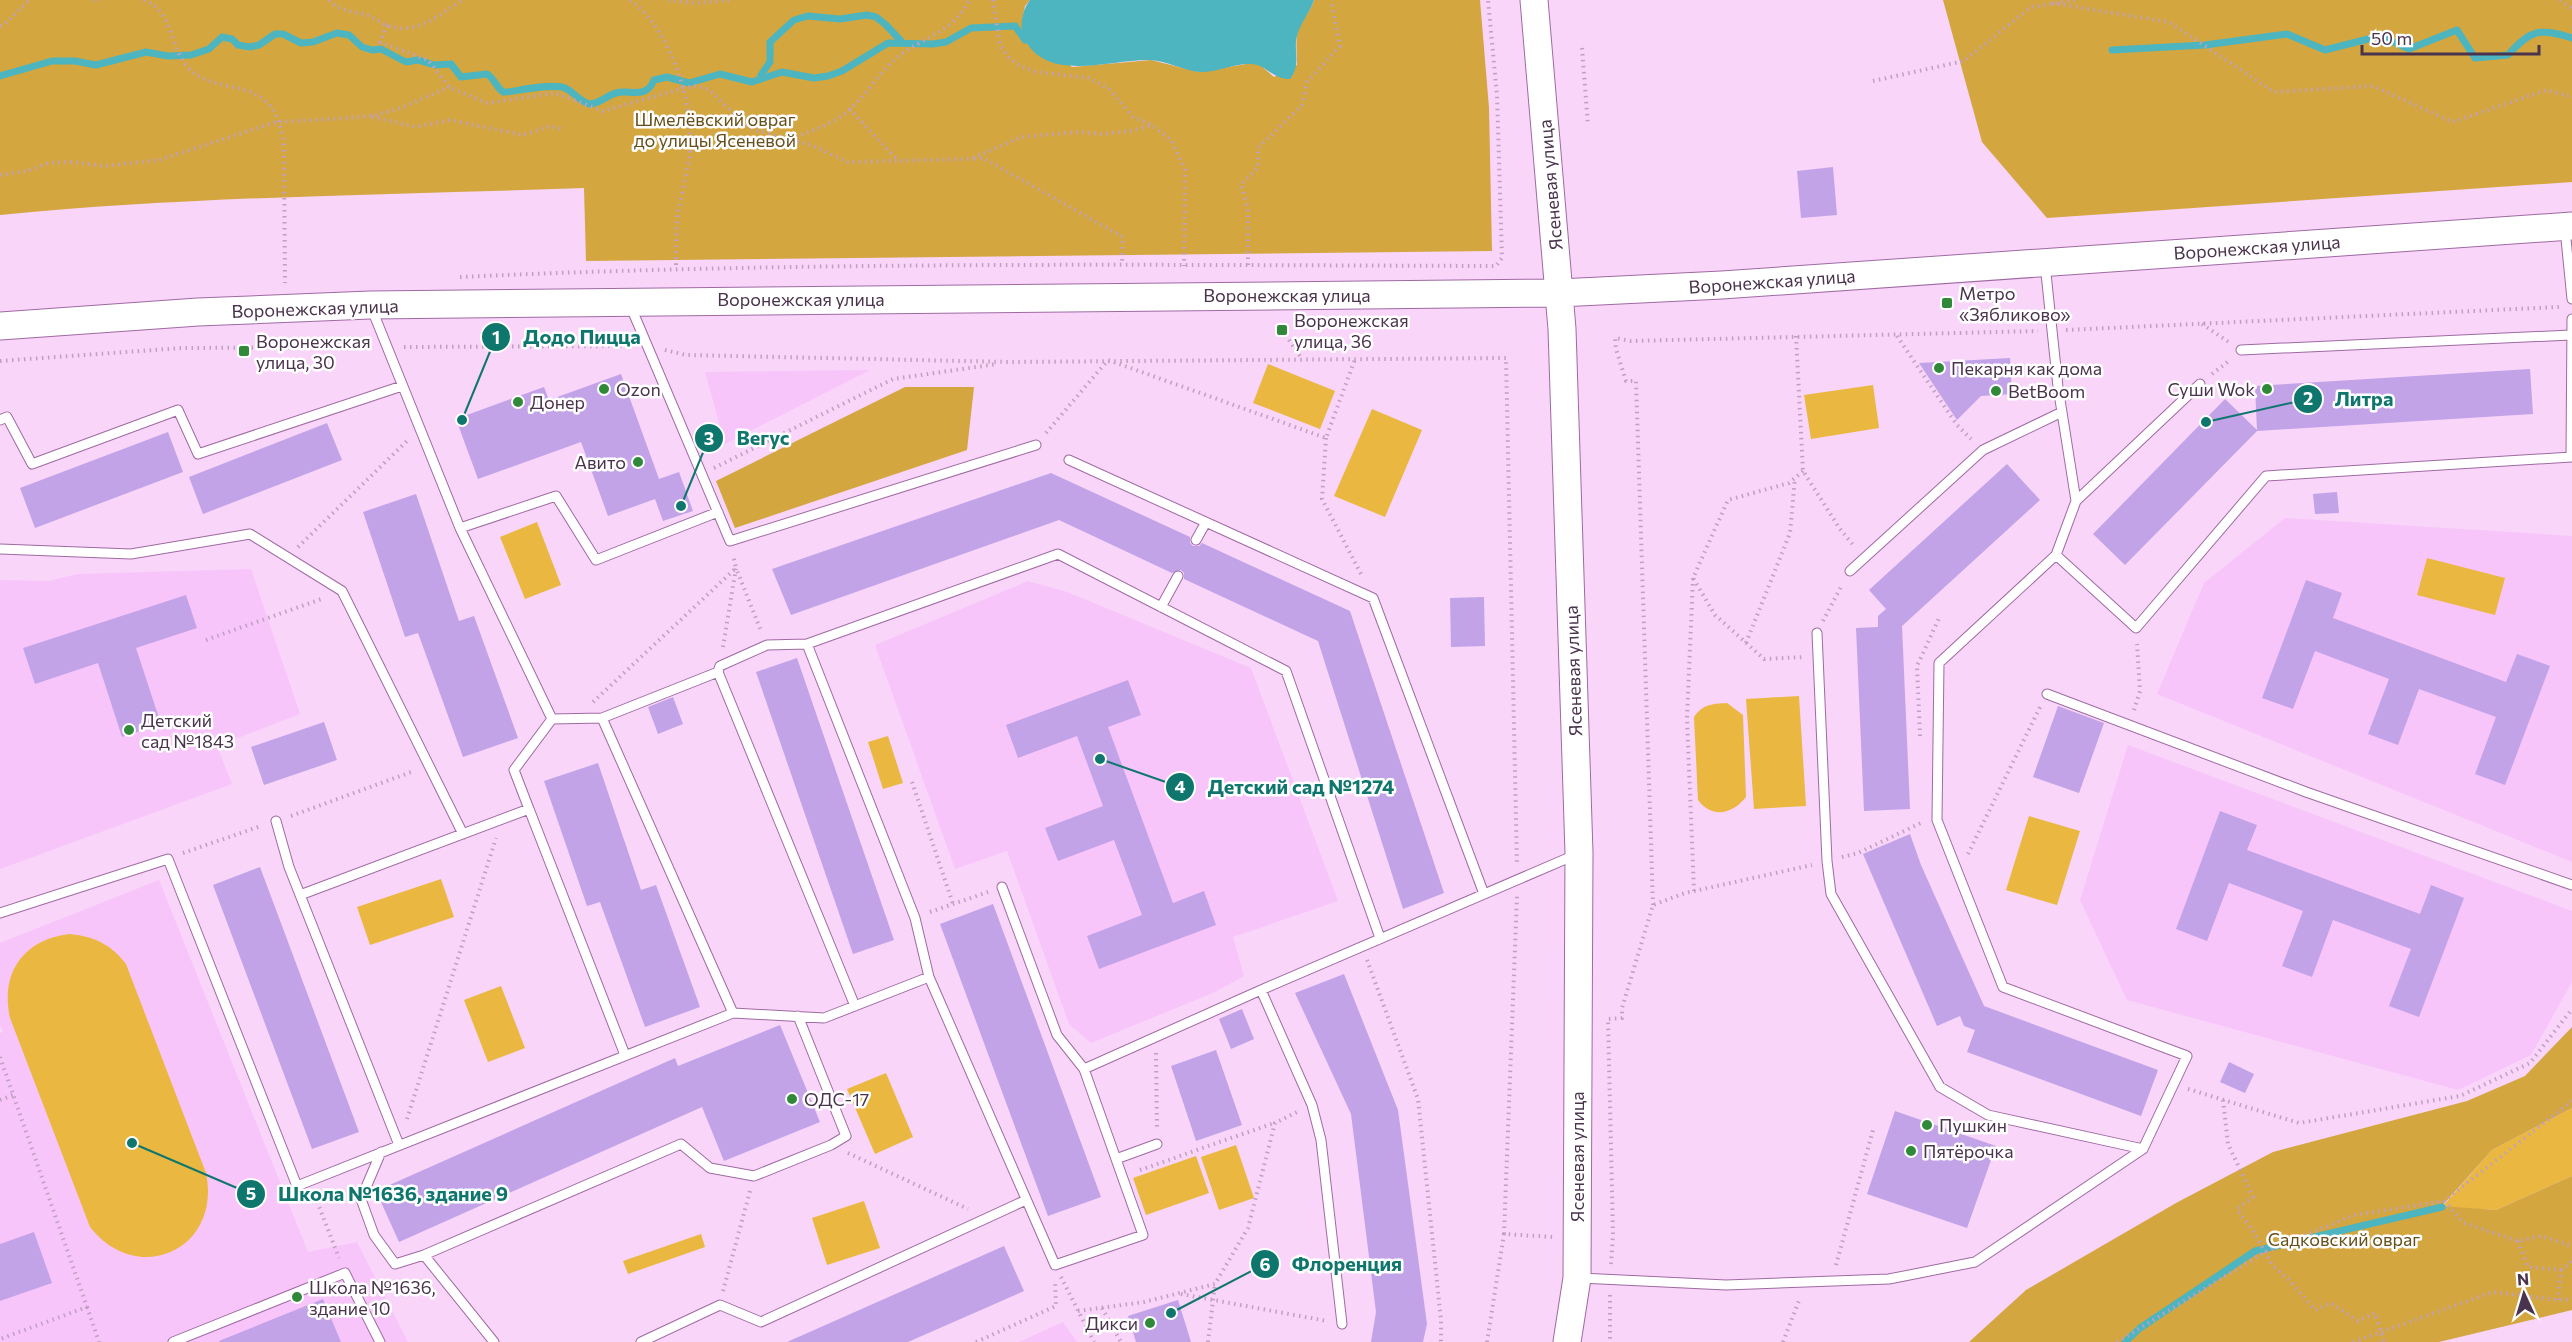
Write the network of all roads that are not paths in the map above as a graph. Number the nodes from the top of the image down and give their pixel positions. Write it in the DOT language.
graph roads {
  1 [pos="1534,0"];
  2 [pos="2569,227"];
  3 [pos="2045,262"];
  4 [pos="1559,293"];
  5 [pos="2572,298"];
  6 [pos="628,301"];
  7 [pos="370,305"];
  8 [pos="2572,319"];
  9 [pos="0,326"];
  10 [pos="2571,335"];
  11 [pos="2241,350"];
  12 [pos="2200,384"];
  13 [pos="402,386"];
  14 [pos="2062,412"];
  15 [pos="0,420"];
  16 [pos="1036,445"];
  17 [pos="2572,458"];
  18 [pos="1069,460"];
  19 [pos="2076,501"];
  20 [pos="718,512"];
  21 [pos="1206,522"];
  22 [pos="460,528"];
  23 [pos="1196,540"];
  24 [pos="0,549"];
  25 [pos="2056,555"];
  26 [pos="1850,571"];
  27 [pos="1178,576"];
  28 [pos="1161,607"];
  29 [pos="1817,633"];
  30 [pos="807,644"];
  31 [pos="719,669"];
  32 [pos="2047,694"];
  33 [pos="602,718"];
  34 [pos="552,719"];
  35 [pos="529,809"];
  36 [pos="276,821"];
  37 [pos="463,834"];
  38 [pos="1579,853"];
  39 [pos="2572,885"];
  40 [pos="1002,887"];
  41 [pos="1484,894"];
  42 [pos="300,896"];
  43 [pos="0,913"];
  44 [pos="1380,938"];
  45 [pos="929,977"];
  46 [pos="1261,990"];
  47 [pos="855,1006"];
  48 [pos="733,1013"];
  49 [pos="798,1017"];
  50 [pos="625,1055"];
  51 [pos="1084,1070"];
  52 [pos="1157,1144"];
  53 [pos="399,1145"];
  54 [pos="2143,1149"];
  55 [pos="381,1152"];
  56 [pos="1116,1159"];
  57 [pos="1026,1200"];
  58 [pos="424,1254"];
  59 [pos="1576,1278"];
  60 [pos="1342,1324"];
  61 [pos="173,1342"];
  62 [pos="380,1342"];
  63 [pos="494,1342"];
  64 [pos="641,1342"];
  65 [pos="1567,1342"];
  1 -- 4 [label="street, Ясеневая улица"];
  2 -- 3 [label="street, Воронежская улица"];
  2 -- 5 [label="lane"];
  3 -- 4 [label="street, Воронежская улица"];
  3 -- 14 [label="lane"];
  4 -- 6 [label="street, Воронежская улица"];
  4 -- 38 [label="street, Ясеневая улица"];
  6 -- 7 [label="street, Воронежская улица"];
  6 -- 20 [label="lane"];
  7 -- 9 [label="street, Воронежская улица"];
  7 -- 13 [label="lane"];
  8 -- 10 [label="lane"];
  10 -- 11 [label="lane"];
  10 -- 17 [label="lane"];
  12 -- 19 [label="lane"];
  13 -- 15 [label="lane"];
  13 -- 22 [label="lane"];
  14 -- 19 [label="lane"];
  14 -- 26 [label="lane"];
  16 -- 20 [label="lane"];
  17 -- 25 [label="lane"];
  18 -- 21 [label="lane"];
  19 -- 25 [label="lane"];
  20 -- 22 [label="lane"];
  21 -- 23 [label="lane"];
  21 -- 41 [label="lane"];
  22 -- 34 [label="lane"];
  24 -- 37 [label="lane"];
  25 -- 54 [label="lane"];
  27 -- 28 [label="lane"];
  28 -- 30 [label="lane"];
  28 -- 44 [label="lane"];
  29 -- 54 [label="lane"];
  30 -- 31 [label="lane"];
  30 -- 45 [label="lane"];
  31 -- 33 [label="lane"];
  31 -- 47 [label="lane"];
  32 -- 39 [label="lane"];
  33 -- 34 [label="lane"];
  33 -- 48 [label="lane"];
  34 -- 35 [label="lane"];
  35 -- 37 [label="lane"];
  35 -- 50 [label="lane"];
  36 -- 42 [label="lane"];
  37 -- 42 [label="lane"];
  38 -- 41 [label="lane"];
  38 -- 59 [label="street, Ясеневая улица"];
  40 -- 51 [label="lane"];
  41 -- 44 [label="lane"];
  42 -- 53 [label="lane"];
  43 -- 55 [label="lane"];
  44 -- 46 [label="lane"];
  45 -- 47 [label="lane"];
  45 -- 57 [label="lane"];
  46 -- 51 [label="lane"];
  46 -- 60 [label="lane"];
  47 -- 49 [label="lane"];
  48 -- 49 [label="lane"];
  48 -- 50 [label="lane"];
  49 -- 58 [label="lane"];
  50 -- 53 [label="lane"];
  51 -- 56 [label="lane"];
  52 -- 56 [label="lane"];
  53 -- 55 [label="lane"];
  54 -- 59 [label="lane"];
  55 -- 58 [label="lane"];
  56 -- 57 [label="lane"];
  57 -- 64 [label="lane"];
  58 -- 63 [label="lane"];
  59 -- 65 [label="street, Ясеневая улица"];
  61 -- 62 [label="lane"];
}
